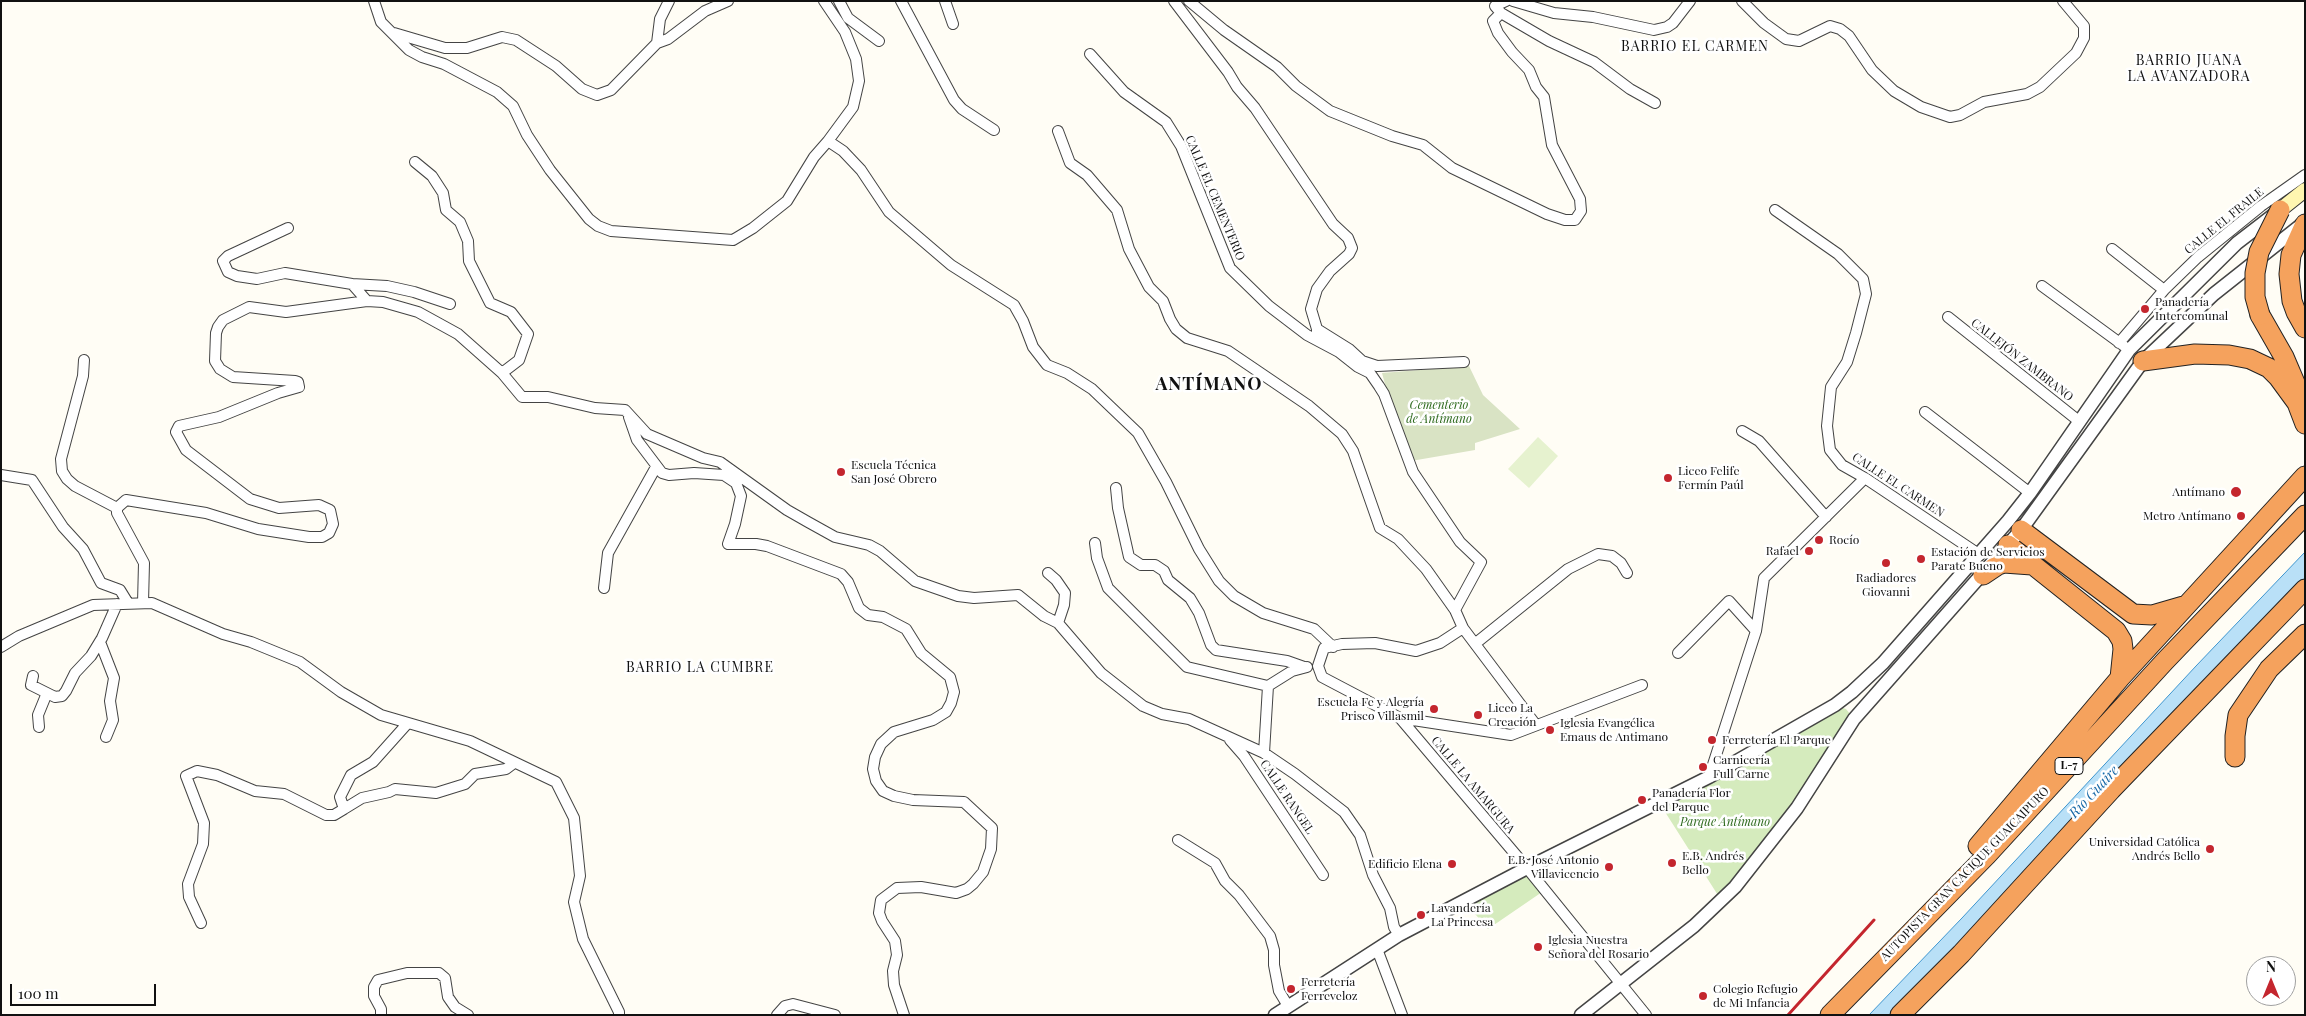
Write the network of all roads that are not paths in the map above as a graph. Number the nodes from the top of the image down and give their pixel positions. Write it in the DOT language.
graph roads {
  1 [pos="374,1"];
  2 [pos="669,1"];
  3 [pos="728,1"];
  4 [pos="824,1"];
  5 [pos="839,1"];
  6 [pos="901,1"];
  7 [pos="945,1"];
  8 [pos="1174,1"];
  9 [pos="1189,1"];
  10 [pos="1506,1"];
  11 [pos="1513,1"];
  12 [pos="1690,1"];
  13 [pos="1742,1"];
  14 [pos="2063,1"];
  15 [pos="1501,13"];
  16 [pos="953,24"];
  17 [pos="391,32"];
  18 [pos="879,41"];
  19 [pos="656,43"];
  20 [pos="1090,54"];
  21 [pos="1654,102"];
  22 [pos="994,130"];
  23 [pos="1058,131"];
  24 [pos="828,141"];
  25 [pos="415,162"];
  26 [pos="2305,175"];
  27 [pos="2305,190"];
  28 [pos="1775,210"];
  29 [pos="2280,210"];
  30 [pos="2305,223"];
  31 [pos="288,228"];
  32 [pos="2112,249"];
  33 [pos="352,284"];
  34 [pos="2042,286"];
  35 [pos="2164,290"];
  36 [pos="367,300"];
  37 [pos="450,304"];
  38 [pos="1948,317"];
  39 [pos="2305,328"];
  40 [pos="1317,334"];
  41 [pos="2130,351"];
  42 [pos="84,360"];
  43 [pos="1464,362"];
  44 [pos="502,373"];
  45 [pos="625,410"];
  46 [pos="1925,412"];
  47 [pos="2305,415"];
  48 [pos="2080,422"];
  49 [pos="2305,424"];
  50 [pos="1742,431"];
  51 [pos="656,467"];
  52 [pos="2304,475"];
  53 [pos="1,476"];
  54 [pos="1865,478"];
  55 [pos="1116,488"];
  56 [pos="2030,493"];
  57 [pos="117,508"];
  58 [pos="2305,515"];
  59 [pos="1826,517"];
  60 [pos="2014,526"];
  61 [pos="2002,540"];
  62 [pos="1095,542"];
  63 [pos="1980,555"];
  64 [pos="2034,566"];
  65 [pos="1048,573"];
  66 [pos="1627,573"];
  67 [pos="1983,575"];
  68 [pos="604,588"];
  69 [pos="2303,592"];
  70 [pos="143,602"];
  71 [pos="122,603"];
  72 [pos="2185,606"];
  73 [pos="1455,610"];
  74 [pos="1058,623"];
  75 [pos="1463,628"];
  76 [pos="1756,631"];
  77 [pos="2305,634"];
  78 [pos="100,642"];
  79 [pos="2,644"];
  80 [pos="1476,644"];
  81 [pos="1333,647"];
  82 [pos="1678,653"];
  83 [pos="1883,663"];
  84 [pos="1318,666"];
  85 [pos="1304,667"];
  86 [pos="1895,673"];
  87 [pos="33,676"];
  88 [pos="2120,678"];
  89 [pos="1642,685"];
  90 [pos="1268,686"];
  91 [pos="48,693"];
  92 [pos="1835,705"];
  93 [pos="1400,718"];
  94 [pos="1854,718"];
  95 [pos="407,724"];
  96 [pos="1536,725"];
  97 [pos="39,727"];
  98 [pos="1226,736"];
  99 [pos="106,737"];
  100 [pos="1264,753"];
  101 [pos="2235,756"];
  102 [pos="514,764"];
  103 [pos="1709,777"];
  104 [pos="344,809"];
  105 [pos="1178,840"];
  106 [pos="1527,868"];
  107 [pos="1323,875"];
  108 [pos="201,923"];
  109 [pos="1399,935"];
  110 [pos="1899,942"];
  111 [pos="1377,949"];
  112 [pos="1621,983"];
  113 [pos="1288,1006"];
  114 [pos="381,1015"];
  115 [pos="468,1015"];
  116 [pos="618,1015"];
  117 [pos="777,1015"];
  118 [pos="835,1015"];
  119 [pos="904,1015"];
  120 [pos="1276,1015"];
  121 [pos="1402,1015"];
  122 [pos="1581,1015"];
  123 [pos="1646,1015"];
  124 [pos="1830,1015"];
  125 [pos="1900,1015"];
  1 -- 17 [label="street"];
  2 -- 19 [label="street"];
  3 -- 19 [label="street"];
  4 -- 24 [label="street"];
  5 -- 18 [label="street"];
  6 -- 22 [label="street"];
  7 -- 16 [label="street"];
  8 -- 40 [label="street"];
  9 -- 15 [label="street"];
  10 -- 15 [label="street"];
  11 -- 12 [label="street"];
  13 -- 14 [label="street"];
  15 -- 21 [label="street"];
  17 -- 19 [label="street"];
  17 -- 24 [label="street"];
  20 -- 40 [label="street, CALLE EL CEMENTERIO"];
  23 -- 73 [label="street"];
  24 -- 81 [label="street"];
  25 -- 44 [label="street"];
  26 -- 35 [label="street, CALLE EL FRAILE"];
  27 -- 29 [label="main road"];
  28 -- 54 [label="street, CALLE EL CARMEN"];
  29 -- 41 [label="street"];
  29 -- 47 [label="highway, bridge"];
  30 -- 39 [label="highway"];
  30 -- 41 [label="street"];
  31 -- 33 [label="street"];
  32 -- 35 [label="street"];
  33 -- 36 [label="street"];
  33 -- 37 [label="street"];
  34 -- 41 [label="street"];
  35 -- 41 [label="street, CALLE EL FRAILE"];
  36 -- 44 [label="street"];
  36 -- 57 [label="street"];
  38 -- 48 [label="street, CALLEJÓN ZAMBRANO"];
  40 -- 43 [label="street"];
  40 -- 73 [label="street, CALLE EL CEMENTERIO"];
  41 -- 48 [label="street"];
  41 -- 49 [label="highway"];
  41 -- 60 [label="street"];
  42 -- 57 [label="street"];
  44 -- 45 [label="street"];
  45 -- 51 [label="street"];
  45 -- 74 [label="street"];
  46 -- 56 [label="street"];
  48 -- 56 [label="street"];
  50 -- 59 [label="street"];
  51 -- 68 [label="street"];
  51 -- 119 [label="street"];
  52 -- 72 [label="highway"];
  53 -- 71 [label="street"];
  54 -- 59 [label="street"];
  54 -- 63 [label="street, CALLE EL CARMEN"];
  55 -- 85 [label="street"];
  56 -- 60 [label="street"];
  57 -- 70 [label="street"];
  58 -- 110 [label="highway, AUTOPISTA GRAN CACIQUE GUAICAIPURO / L-7"];
  59 -- 76 [label="street"];
  60 -- 61 [label="street"];
  60 -- 72 [label="highway"];
  61 -- 63 [label="street"];
  61 -- 64 [label="highway"];
  61 -- 67 [label="street"];
  62 -- 90 [label="street"];
  63 -- 83 [label="street"];
  64 -- 67 [label="highway"];
  64 -- 88 [label="highway"];
  65 -- 74 [label="street"];
  66 -- 80 [label="street"];
  67 -- 86 [label="street"];
  69 -- 125 [label="highway"];
  70 -- 71 [label="street"];
  70 -- 95 [label="street"];
  71 -- 78 [label="street"];
  71 -- 79 [label="street"];
  72 -- 88 [label="highway"];
  73 -- 75 [label="street"];
  74 -- 98 [label="street"];
  75 -- 80 [label="street"];
  75 -- 81 [label="street"];
  76 -- 82 [label="street"];
  76 -- 103 [label="street"];
  77 -- 101 [label="highway"];
  78 -- 91 [label="street"];
  78 -- 99 [label="street"];
  80 -- 96 [label="street"];
  81 -- 84 [label="street"];
  83 -- 86 [label="street"];
  83 -- 92 [label="street"];
  84 -- 85 [label="street"];
  84 -- 93 [label="street, CALLE LA AMARGURA"];
  85 -- 90 [label="street"];
  86 -- 94 [label="street"];
  87 -- 91 [label="street"];
  88 -- 110 [label="highway"];
  89 -- 96 [label="street, CALLE LA AMARGURA"];
  90 -- 100 [label="street"];
  91 -- 97 [label="street"];
  92 -- 94 [label="street"];
  92 -- 103 [label="street"];
  93 -- 96 [label="street, CALLE LA AMARGURA"];
  93 -- 106 [label="street, CALLE LA AMARGURA"];
  94 -- 112 [label="street"];
  95 -- 102 [label="street"];
  95 -- 104 [label="street"];
  98 -- 100 [label="street"];
  98 -- 107 [label="street, CALLE RANGEL"];
  100 -- 109 [label="street"];
  102 -- 104 [label="street"];
  102 -- 116 [label="street"];
  103 -- 106 [label="street"];
  104 -- 108 [label="street"];
  105 -- 113 [label="street"];
  106 -- 109 [label="street"];
  106 -- 112 [label="street, CALLE LA AMARGURA"];
  109 -- 111 [label="street"];
  110 -- 124 [label="highway, AUTOPISTA GRAN CACIQUE GUAICAIPURO / L-7"];
  111 -- 113 [label="street"];
  111 -- 121 [label="street"];
  112 -- 122 [label="street"];
  112 -- 123 [label="street, CALLE LA AMARGURA"];
  113 -- 120 [label="street"];
  114 -- 115 [label="street"];
  117 -- 118 [label="street"];
}
